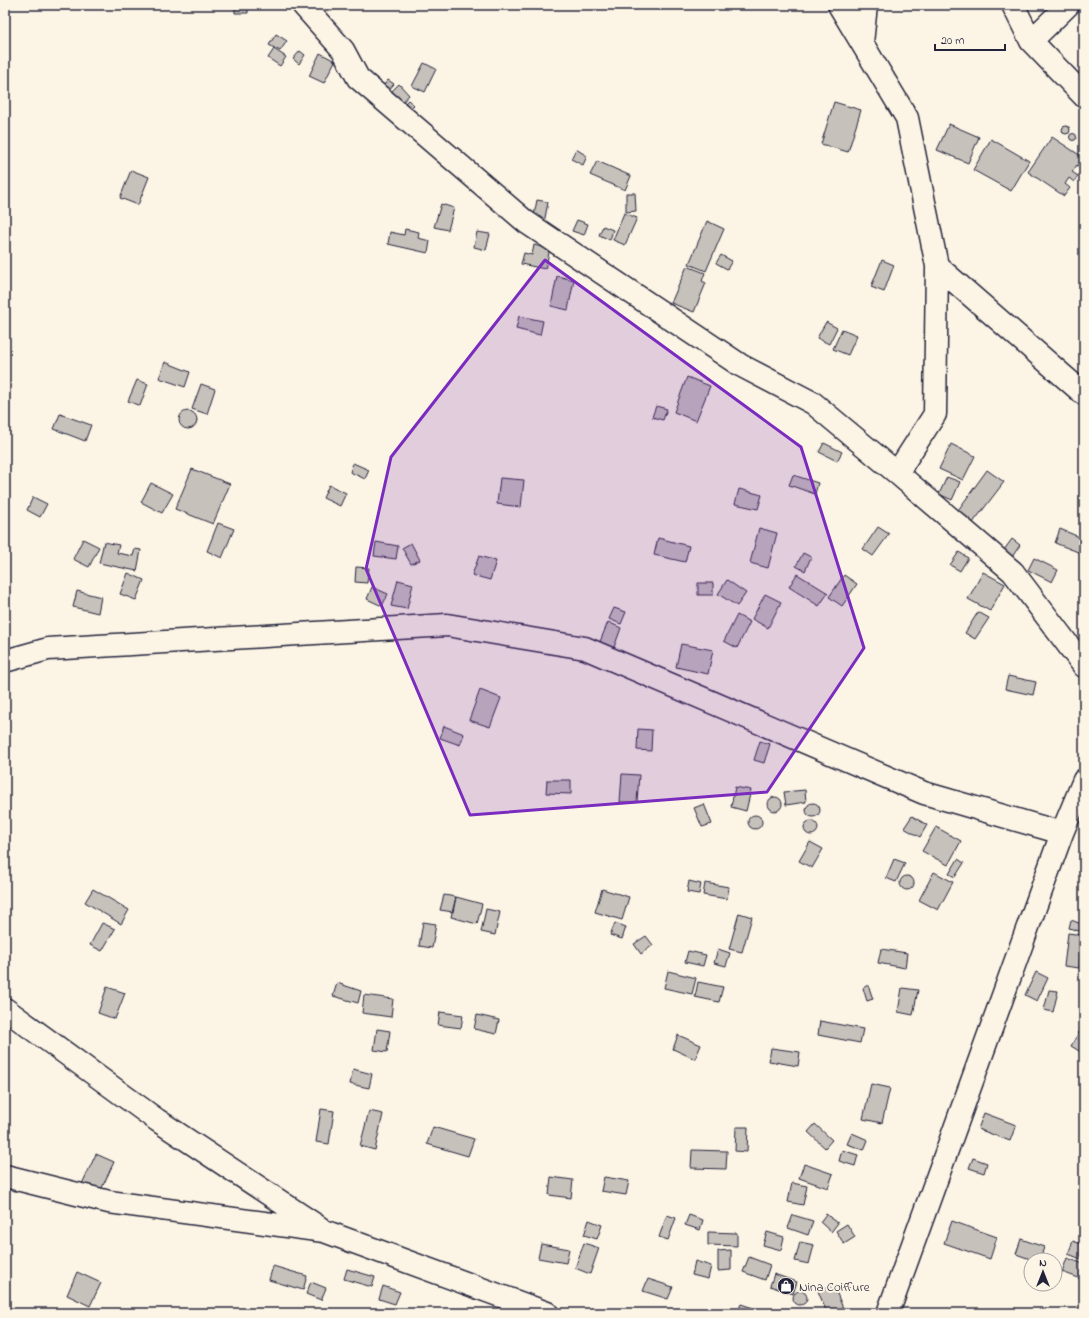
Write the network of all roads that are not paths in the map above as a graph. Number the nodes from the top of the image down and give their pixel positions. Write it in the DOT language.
graph roads {
  1 [pos="303,5"];
  2 [pos="839,5"];
  3 [pos="866,5"];
  4 [pos="1013,5"];
  5 [pos="1068,5"];
  6 [pos="1031,41"];
  7 [pos="862,43"];
  8 [pos="1084,96"];
  9 [pos="938,266"];
  10 [pos="1084,394"];
  11 [pos="897,473"];
  12 [pos="5,661"];
  13 [pos="1084,666"];
  14 [pos="1084,780"];
  15 [pos="1062,833"];
  16 [pos="5,1009"];
  17 [pos="5,1176"];
  18 [pos="324,1231"];
  19 [pos="547,1313"];
  20 [pos="888,1313"];
  1 -- 11 [label="street"];
  2 -- 7 [label="street"];
  3 -- 7 [label="street"];
  4 -- 6 [label="street"];
  5 -- 6 [label="street"];
  6 -- 8 [label="street"];
  7 -- 9 [label="street"];
  9 -- 10 [label="street"];
  9 -- 11 [label="street"];
  11 -- 13 [label="street"];
  12 -- 15 [label="street"];
  14 -- 15 [label="street"];
  15 -- 20 [label="street"];
  16 -- 18 [label="street"];
  17 -- 18 [label="street"];
  18 -- 19 [label="street"];
}
